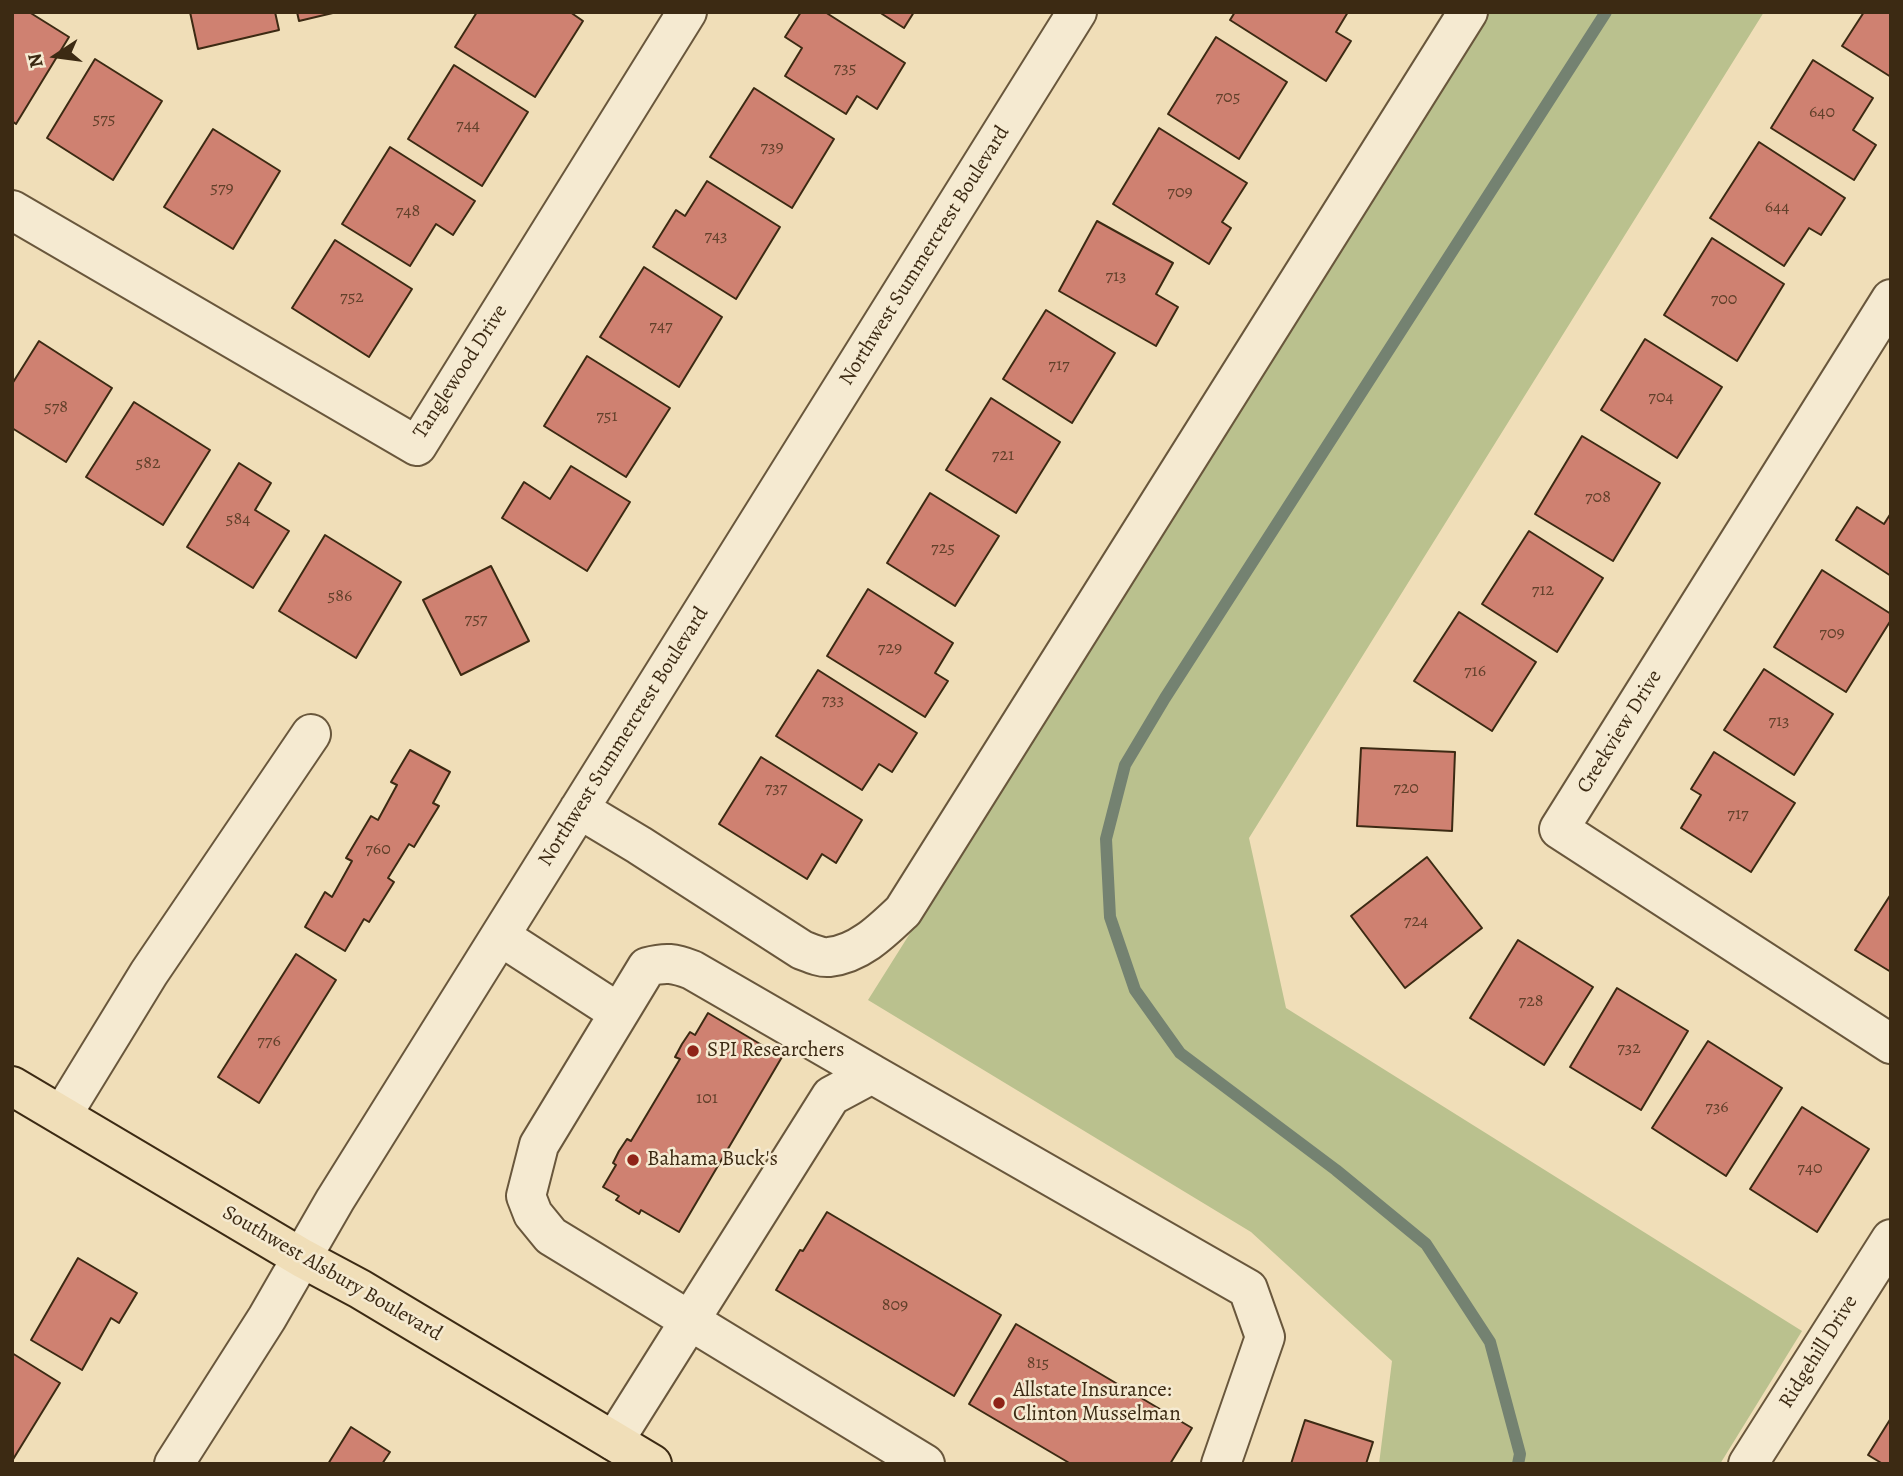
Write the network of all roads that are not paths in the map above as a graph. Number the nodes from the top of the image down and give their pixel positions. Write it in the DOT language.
graph roads {
  1 [pos="687,12"];
  2 [pos="1077,12"];
  3 [pos="1468,12"];
  4 [pos="12,210"];
  5 [pos="1891,299"];
  6 [pos="311,734"];
  7 [pos="579,810"];
  8 [pos="500,936"];
  9 [pos="619,1013"];
  10 [pos="1891,1044"];
  11 [pos="872,1074"];
  12 [pos="12,1086"];
  13 [pos="62,1115"];
  14 [pos="1891,1239"];
  15 [pos="302,1258"];
  16 [pos="689,1320"];
  17 [pos="614,1441"];
  18 [pos="174,1464"];
  19 [pos="652,1464"];
  20 [pos="925,1464"];
  21 [pos="1221,1464"];
  22 [pos="1748,1464"];
  1 -- 4 [label="street, Tanglewood Drive"];
  2 -- 7 [label="street, Northwest Summercrest Boulevard"];
  3 -- 7 [label="street"];
  5 -- 10 [label="street, Creekview Drive"];
  6 -- 13 [label="street"];
  7 -- 8 [label="street, Northwest Summercrest Boulevard"];
  8 -- 9 [label="street"];
  8 -- 15 [label="street, Northwest Summercrest Boulevard"];
  9 -- 11 [label="street"];
  9 -- 16 [label="street"];
  11 -- 16 [label="street"];
  11 -- 21 [label="street"];
  12 -- 13 [label="main road, Southwest Alsbury Boulevard"];
  13 -- 15 [label="main road, Southwest Alsbury Boulevard"];
  14 -- 22 [label="street, Ridgehill Drive"];
  15 -- 17 [label="main road, Southwest Alsbury Boulevard"];
  15 -- 18 [label="street, Northwest Summercrest Boulevard"];
  16 -- 17 [label="street"];
  16 -- 20 [label="street"];
  17 -- 19 [label="main road, Southwest Alsbury Boulevard"];
}
